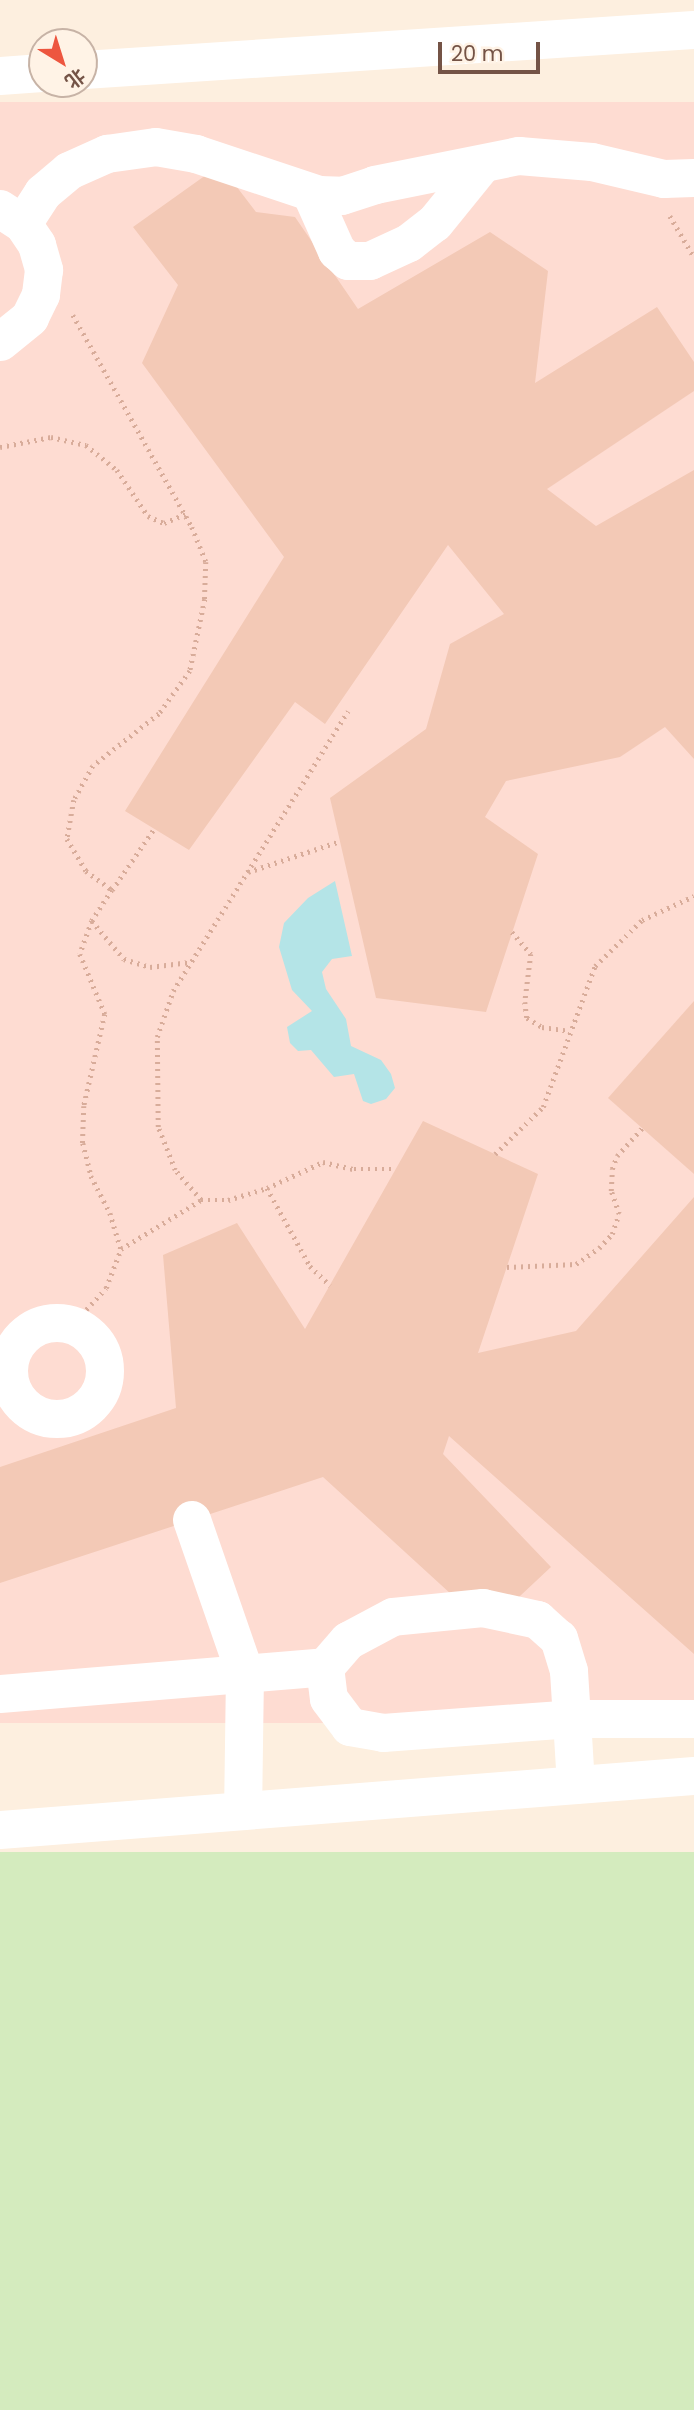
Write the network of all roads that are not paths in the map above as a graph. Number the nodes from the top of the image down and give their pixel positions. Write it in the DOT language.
graph roads {
  1 [pos="694,30"];
  2 [pos="98,69"];
  3 [pos="28,74"];
  4 [pos="0,76"];
  5 [pos="482,165"];
  6 [pos="679,178"];
  7 [pos="311,193"];
  8 [pos="11,216"];
  9 [pos="0,342"];
  10 [pos="8,1336"];
  11 [pos="192,1520"];
  12 [pos="325,1667"];
  13 [pos="245,1673"];
  14 [pos="0,1694"];
  15 [pos="572,1719"];
  16 [pos="694,1719"];
  17 [pos="694,1776"];
  18 [pos="576,1784"];
  19 [pos="243,1811"];
  20 [pos="0,1830"];
  1 -- 2 [label="street"];
  3 -- 4 [label="street"];
  5 -- 6 [label="street"];
  5 -- 7 [label="street"];
  5 -- 7 [label="street"];
  7 -- 8 [label="street"];
  8 -- 9 [label="street"];
  10 -- 10 [label="street"];
  11 -- 13 [label="street"];
  12 -- 13 [label="street"];
  12 -- 15 [label="street"];
  12 -- 15 [label="street"];
  13 -- 14 [label="street"];
  13 -- 19 [label="street"];
  15 -- 16 [label="street"];
  15 -- 18 [label="street"];
  17 -- 18 [label="street"];
  18 -- 19 [label="street"];
  19 -- 20 [label="street"];
}
